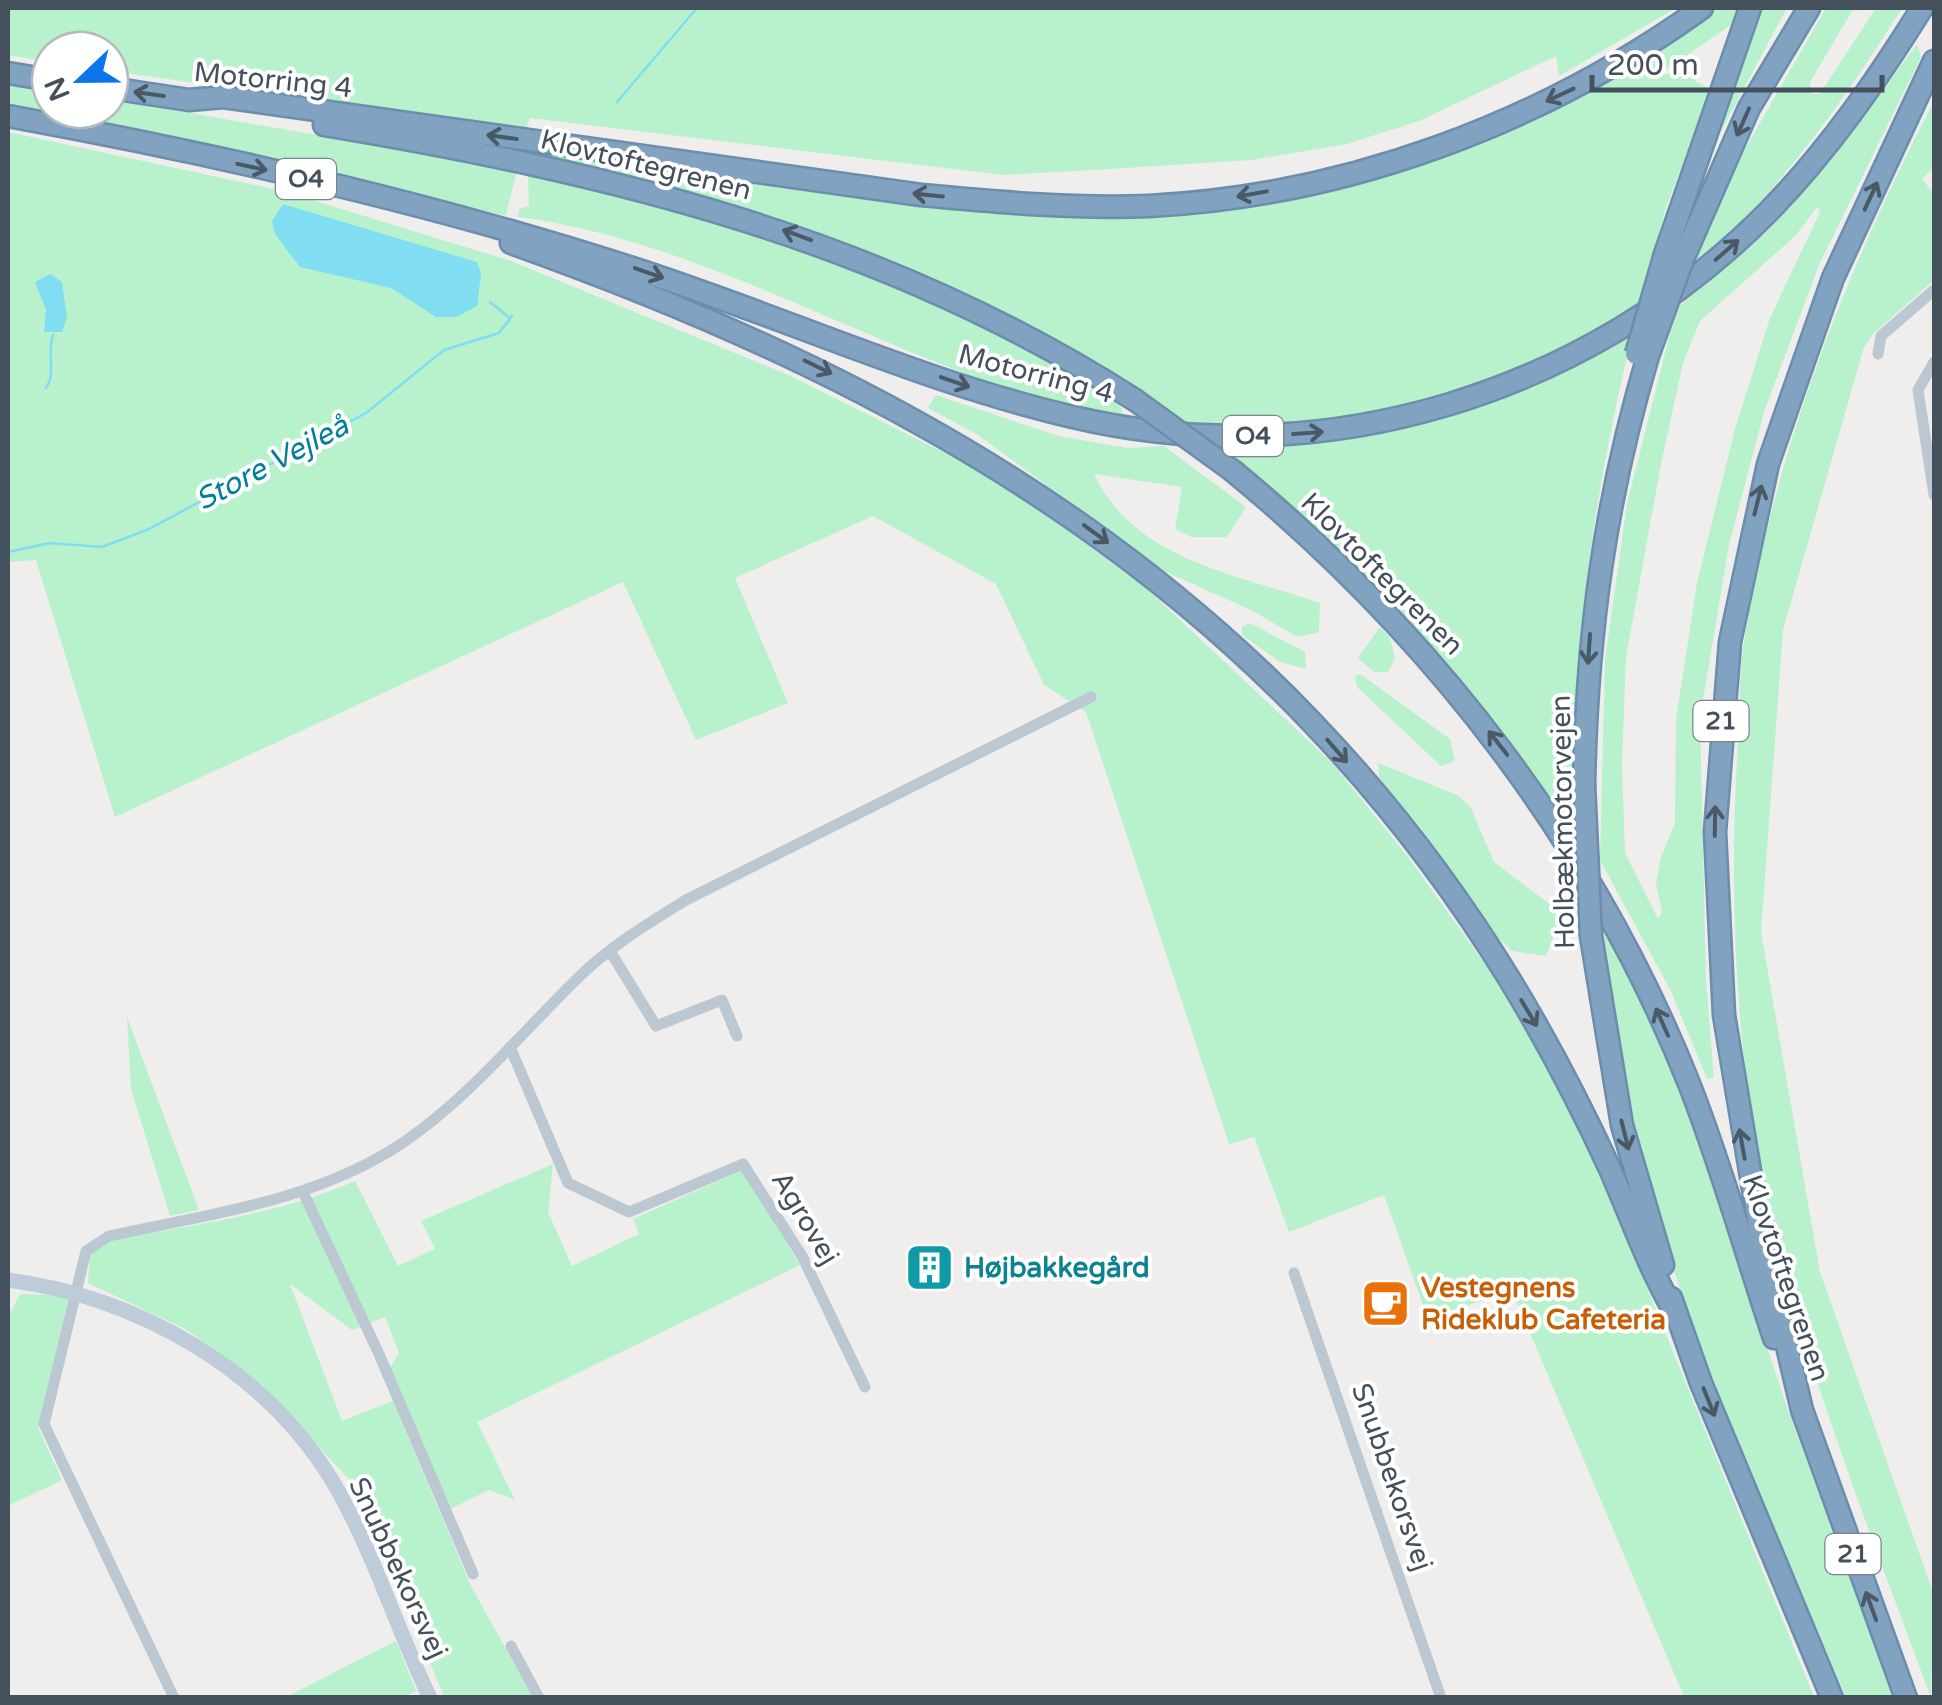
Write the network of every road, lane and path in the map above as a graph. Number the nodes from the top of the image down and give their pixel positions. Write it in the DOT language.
graph roads {
  1 [pos="1702,8"];
  2 [pos="1750,8"];
  3 [pos="1809,8"];
  4 [pos="1922,8"];
  5 [pos="1932,68"];
  6 [pos="130,91"];
  7 [pos="189,100"];
  8 [pos="8,116"];
  9 [pos="454,218"];
  10 [pos="1674,257"];
  11 [pos="1934,290"];
  12 [pos="1878,354"];
  13 [pos="1934,362"];
  14 [pos="1933,477"];
  15 [pos="1934,495"];
  16 [pos="1091,697"];
  17 [pos="610,951"];
  18 [pos="736,1036"];
  19 [pos="510,1047"];
  20 [pos="303,1192"];
  21 [pos="1294,1273"];
  22 [pos="8,1280"];
  23 [pos="76,1292"];
  24 [pos="1674,1311"];
  25 [pos="865,1387"];
  26 [pos="1802,1410"];
  27 [pos="474,1574"];
  28 [pos="511,1646"];
  29 [pos="174,1698"];
  30 [pos="430,1698"];
  31 [pos="539,1698"];
  32 [pos="1441,1698"];
  33 [pos="1832,1698"];
  34 [pos="1906,1698"];
  1 -- 7 [label="highway, Motorring 4, one-way"];
  2 -- 10 [label="highway"];
  3 -- 10 [label="highway, one-way"];
  9 -- 4 [label="highway, Motorring 4 / O4, one-way"];
  26 -- 5 [label="highway, 21, one-way"];
  7 -- 6 [label="highway, Motorring 4, one-way"];
  26 -- 7 [label="highway, Klovtoftegrenen, one-way, bridge"];
  8 -- 9 [label="highway, Motorring 4 / O4, one-way"];
  9 -- 24 [label="highway, one-way"];
  10 -- 24 [label="highway, Holbækmotorvejen, one-way, bridge"];
  11 -- 12 [label="street"];
  13 -- 14 [label="street"];
  14 -- 15 [label="street"];
  16 -- 17 [label="street"];
  17 -- 18 [label="street"];
  17 -- 19 [label="street"];
  19 -- 20 [label="street"];
  19 -- 25 [label="street, Agrovej"];
  20 -- 23 [label="street"];
  20 -- 27 [label="street"];
  21 -- 32 [label="street, Snubbekorsvej"];
  22 -- 23 [label="street, Snubbekorsvej"];
  23 -- 29 [label="street"];
  23 -- 30 [label="street, Snubbekorsvej"];
  24 -- 33 [label="highway, Holbækmotorvejen, one-way"];
  34 -- 26 [label="highway, 21, one-way"];
  28 -- 31 [label="street"];
}
